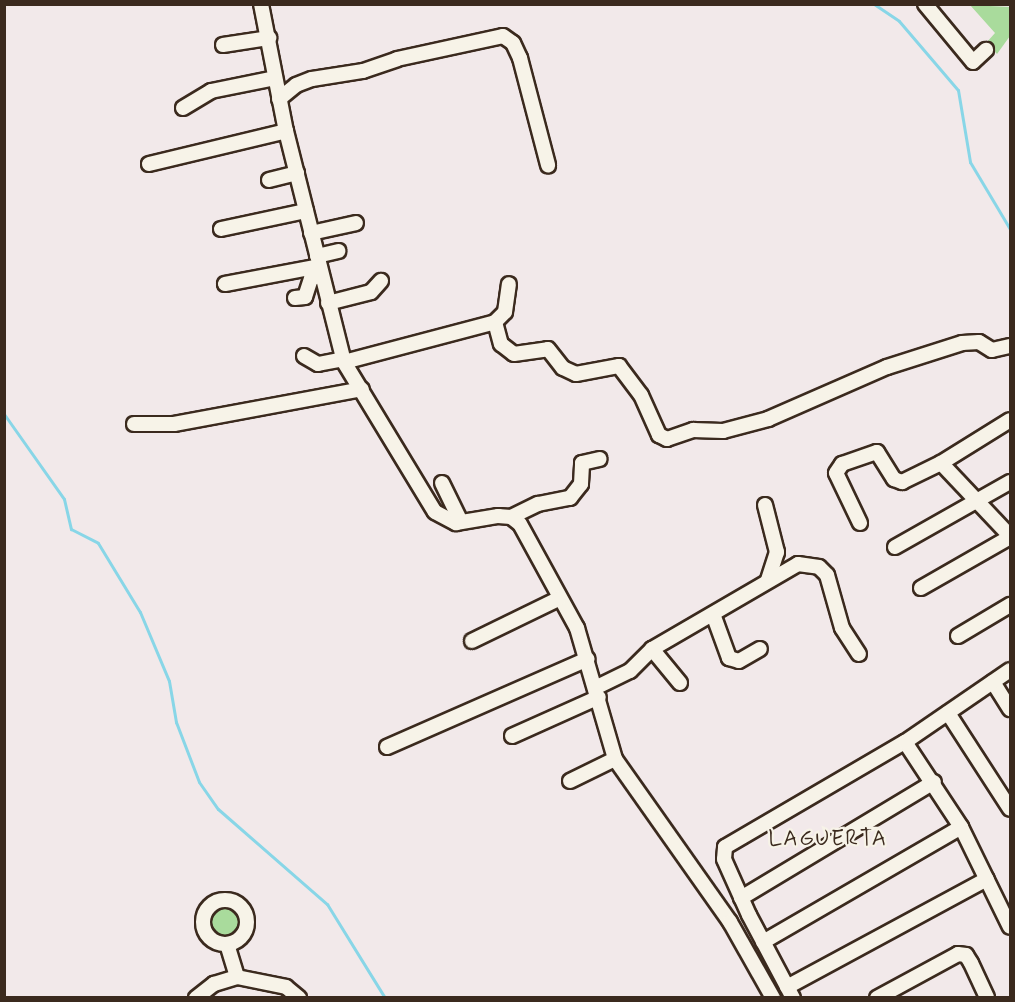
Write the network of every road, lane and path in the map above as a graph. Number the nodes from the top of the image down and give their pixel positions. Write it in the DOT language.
graph roads {
  1 [pos="261,4"];
  2 [pos="925,4"];
  3 [pos="270,38"];
  4 [pos="223,45"];
  5 [pos="986,50"];
  6 [pos="275,78"];
  7 [pos="279,99"];
  8 [pos="183,108"];
  9 [pos="286,131"];
  10 [pos="148,164"];
  11 [pos="548,165"];
  12 [pos="297,173"];
  13 [pos="269,180"];
  14 [pos="306,211"];
  15 [pos="356,224"];
  16 [pos="221,229"];
  17 [pos="311,233"];
  18 [pos="338,251"];
  19 [pos="319,265"];
  20 [pos="381,281"];
  21 [pos="225,284"];
  22 [pos="509,284"];
  23 [pos="295,298"];
  24 [pos="328,303"];
  25 [pos="495,322"];
  26 [pos="1011,346"];
  27 [pos="304,356"];
  28 [pos="344,360"];
  29 [pos="362,389"];
  30 [pos="1011,420"];
  31 [pos="134,424"];
  32 [pos="600,459"];
  33 [pos="941,463"];
  34 [pos="1011,482"];
  35 [pos="442,483"];
  36 [pos="977,501"];
  37 [pos="765,505"];
  38 [pos="511,517"];
  39 [pos="461,522"];
  40 [pos="860,523"];
  41 [pos="1011,536"];
  42 [pos="895,547"];
  43 [pos="767,582"];
  44 [pos="921,588"];
  45 [pos="558,599"];
  46 [pos="1011,605"];
  47 [pos="713,614"];
  48 [pos="958,636"];
  49 [pos="472,641"];
  50 [pos="652,649"];
  51 [pos="760,649"];
  52 [pos="859,654"];
  53 [pos="587,659"];
  54 [pos="1011,670"];
  55 [pos="993,682"];
  56 [pos="680,683"];
  57 [pos="598,692"];
  58 [pos="1011,709"];
  59 [pos="948,713"];
  60 [pos="512,736"];
  61 [pos="905,742"];
  62 [pos="387,747"];
  63 [pos="615,759"];
  64 [pos="570,781"];
  65 [pos="934,782"];
  66 [pos="1011,809"];
  67 [pos="962,827"];
  68 [pos="987,879"];
  69 [pos="741,898"];
  70 [pos="1011,927"];
  71 [pos="763,942"];
  72 [pos="227,944"];
  73 [pos="237,977"];
  74 [pos="790,992"];
  75 [pos="196,998"];
  76 [pos="299,998"];
  77 [pos="773,998"];
  78 [pos="877,998"];
  79 [pos="987,998"];
  1 -- 3 [label="street"];
  2 -- 5 [label="street"];
  3 -- 4 [label="street"];
  3 -- 6 [label="street"];
  6 -- 7 [label="street"];
  6 -- 8 [label="street"];
  7 -- 9 [label="street"];
  7 -- 11 [label="street"];
  9 -- 10 [label="street"];
  9 -- 12 [label="street"];
  12 -- 13 [label="street"];
  12 -- 14 [label="street"];
  14 -- 16 [label="street"];
  14 -- 17 [label="street"];
  15 -- 17 [label="street"];
  17 -- 19 [label="street"];
  18 -- 19 [label="street"];
  19 -- 21 [label="street"];
  19 -- 23 [label="street"];
  19 -- 24 [label="street"];
  20 -- 24 [label="street"];
  22 -- 25 [label="street"];
  24 -- 28 [label="street"];
  25 -- 26 [label="street"];
  25 -- 28 [label="street"];
  27 -- 28 [label="street"];
  28 -- 29 [label="street"];
  29 -- 31 [label="street"];
  29 -- 39 [label="street"];
  30 -- 33 [label="street"];
  32 -- 38 [label="street"];
  33 -- 36 [label="street"];
  33 -- 40 [label="street"];
  34 -- 36 [label="street"];
  35 -- 39 [label="street"];
  36 -- 41 [label="street"];
  36 -- 42 [label="street"];
  37 -- 43 [label="street"];
  38 -- 39 [label="street"];
  38 -- 45 [label="street"];
  41 -- 44 [label="street"];
  43 -- 47 [label="street"];
  43 -- 52 [label="street"];
  45 -- 49 [label="street"];
  45 -- 53 [label="street"];
  46 -- 48 [label="street"];
  47 -- 50 [label="street"];
  47 -- 51 [label="street"];
  50 -- 56 [label="street"];
  50 -- 57 [label="street"];
  53 -- 57 [label="street"];
  53 -- 62 [label="street"];
  54 -- 55 [label="street"];
  55 -- 58 [label="street"];
  55 -- 59 [label="street"];
  57 -- 60 [label="street"];
  57 -- 63 [label="street"];
  59 -- 61 [label="street"];
  59 -- 66 [label="street"];
  61 -- 65 [label="street"];
  61 -- 69 [label="street"];
  63 -- 64 [label="street"];
  63 -- 77 [label="street"];
  65 -- 67 [label="street"];
  65 -- 69 [label="street"];
  67 -- 68 [label="street"];
  67 -- 71 [label="street"];
  68 -- 70 [label="street"];
  68 -- 74 [label="street"];
  69 -- 71 [label="street"];
  71 -- 74 [label="street"];
  72 -- 73 [label="street"];
  73 -- 75 [label="street"];
  73 -- 76 [label="street"];
  78 -- 79 [label="street"];
}
